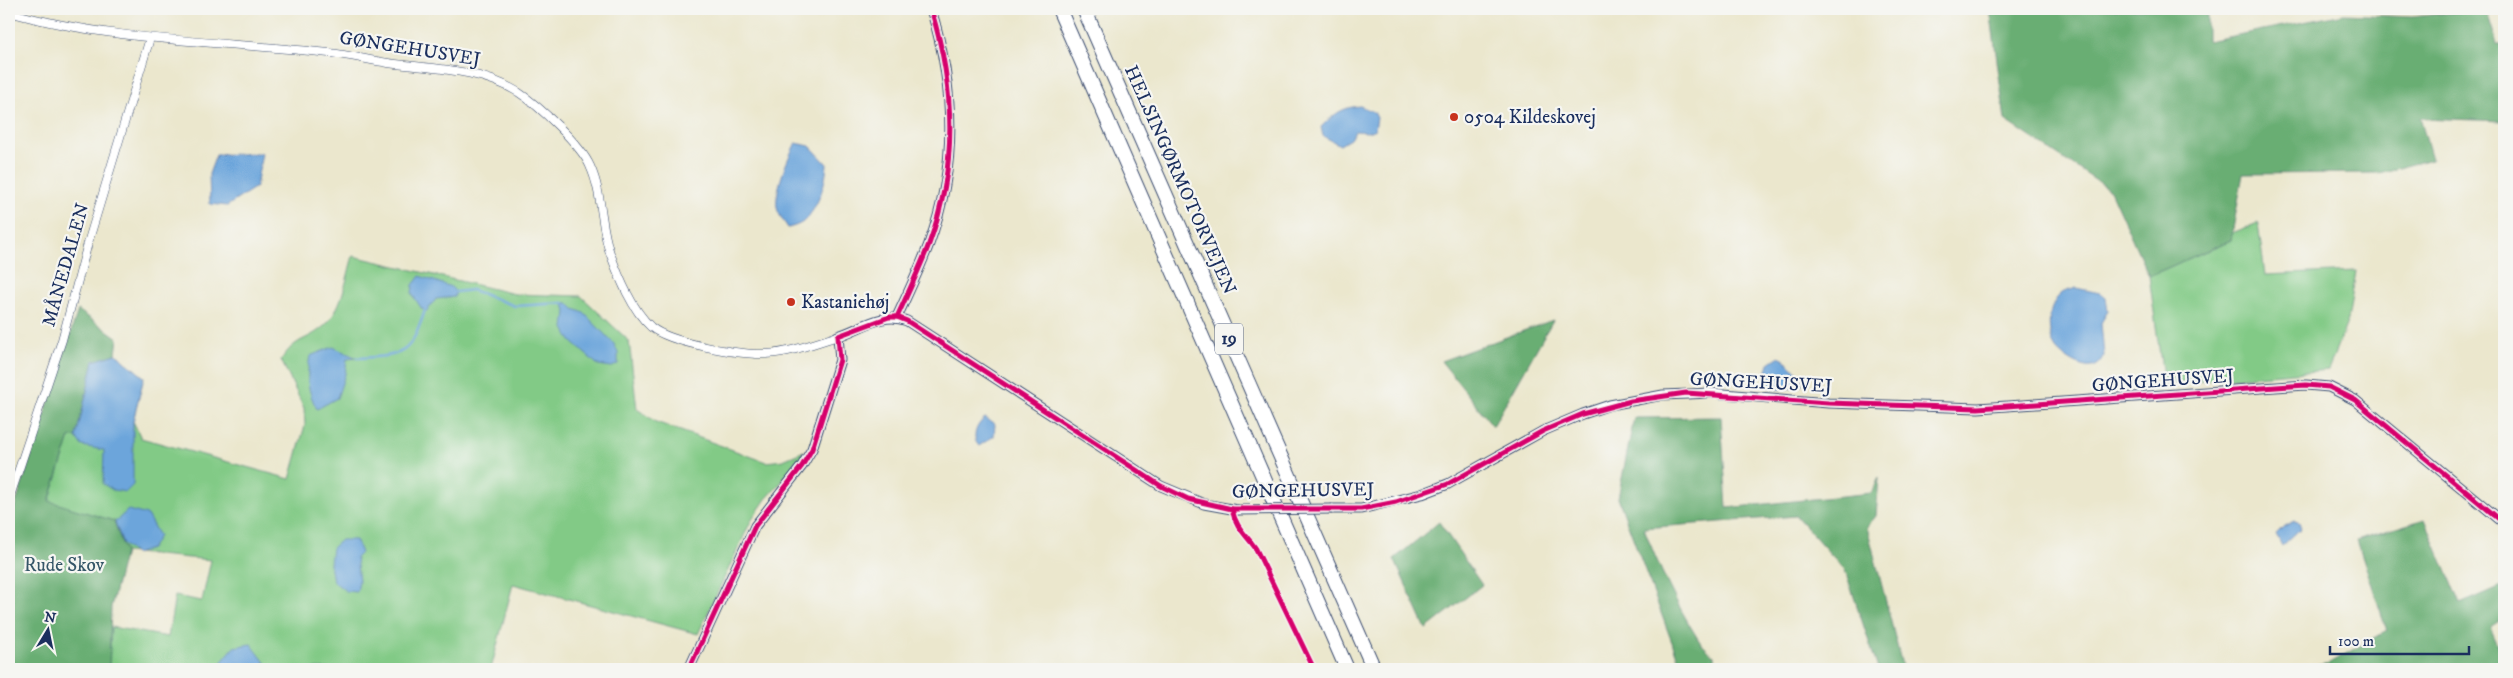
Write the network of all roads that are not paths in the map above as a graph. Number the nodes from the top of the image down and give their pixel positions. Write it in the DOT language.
graph roads {
  1 [pos="931,9"];
  2 [pos="1059,9"];
  3 [pos="1084,9"];
  4 [pos="9,12"];
  5 [pos="150,38"];
  6 [pos="897,317"];
  7 [pos="838,336"];
  8 [pos="9,500"];
  9 [pos="2504,523"];
  10 [pos="689,669"];
  11 [pos="1347,669"];
  12 [pos="1374,669"];
  1 -- 6 [label="street"];
  2 -- 11 [label="highway, 19"];
  3 -- 12 [label="highway, HELSINGØRMOTORVEJEN / 19"];
  4 -- 5 [label="street, GØNGEHUSVEJ"];
  5 -- 7 [label="street, GØNGEHUSVEJ"];
  5 -- 8 [label="street, MÅNEDALEN"];
  6 -- 7 [label="street, GØNGEHUSVEJ"];
  6 -- 9 [label="street, GØNGEHUSVEJ, bridge"];
  7 -- 10 [label="street"];
}
